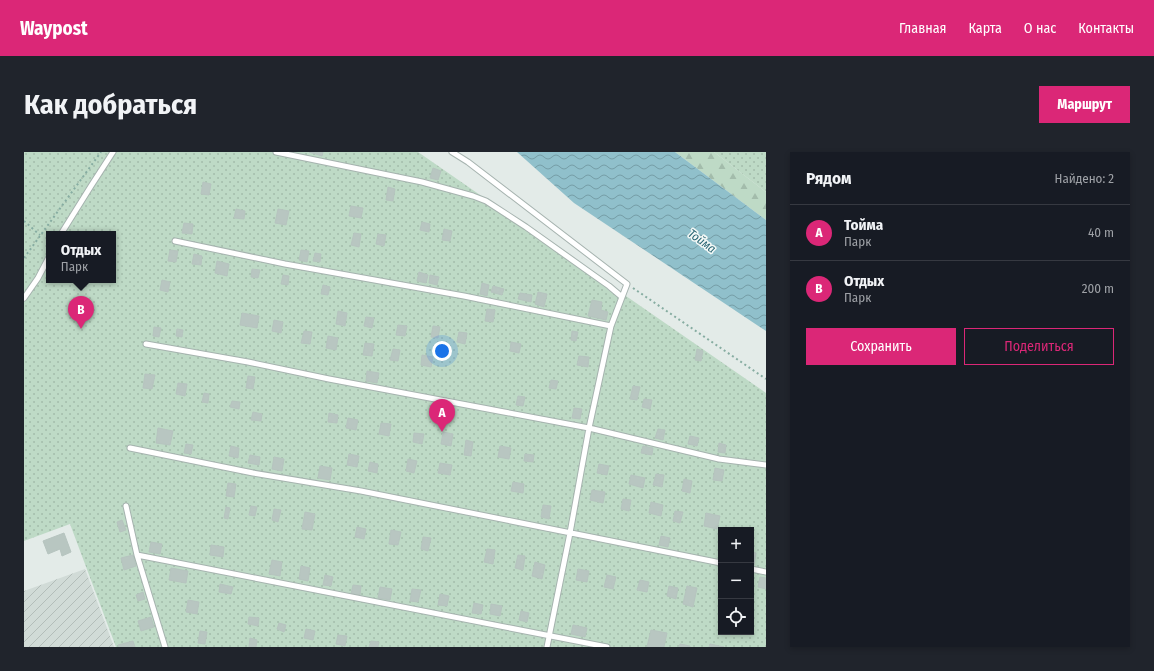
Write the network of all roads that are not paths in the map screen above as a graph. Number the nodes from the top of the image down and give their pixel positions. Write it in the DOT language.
graph roads {
  1 [pos="113,152"];
  2 [pos="276,152"];
  3 [pos="452,152"];
  4 [pos="63,231"];
  5 [pos="174,242"];
  6 [pos="46,263"];
  7 [pos="622,297"];
  8 [pos="24,298"];
  9 [pos="611,326"];
  10 [pos="146,344"];
  11 [pos="589,428"];
  12 [pos="130,448"];
  13 [pos="766,465"];
  14 [pos="126,506"];
  15 [pos="570,533"];
  16 [pos="137,555"];
  17 [pos="718,562"];
  18 [pos="754,570"];
  19 [pos="766,572"];
  20 [pos="550,636"];
  21 [pos="166,647"];
  22 [pos="547,647"];
  23 [pos="607,647"];
  1 -- 4 [label="lane"];
  2 -- 7 [label="lane"];
  3 -- 7 [label="lane"];
  5 -- 9 [label="lane"];
  6 -- 8 [label="lane"];
  7 -- 9 [label="lane"];
  9 -- 11 [label="lane"];
  10 -- 11 [label="lane"];
  11 -- 13 [label="lane"];
  11 -- 15 [label="lane"];
  12 -- 15 [label="lane"];
  14 -- 16 [label="lane"];
  15 -- 17 [label="lane"];
  15 -- 20 [label="lane"];
  16 -- 20 [label="lane"];
  16 -- 21 [label="lane"];
  18 -- 19 [label="lane"];
  20 -- 22 [label="lane"];
  20 -- 23 [label="lane"];
}
